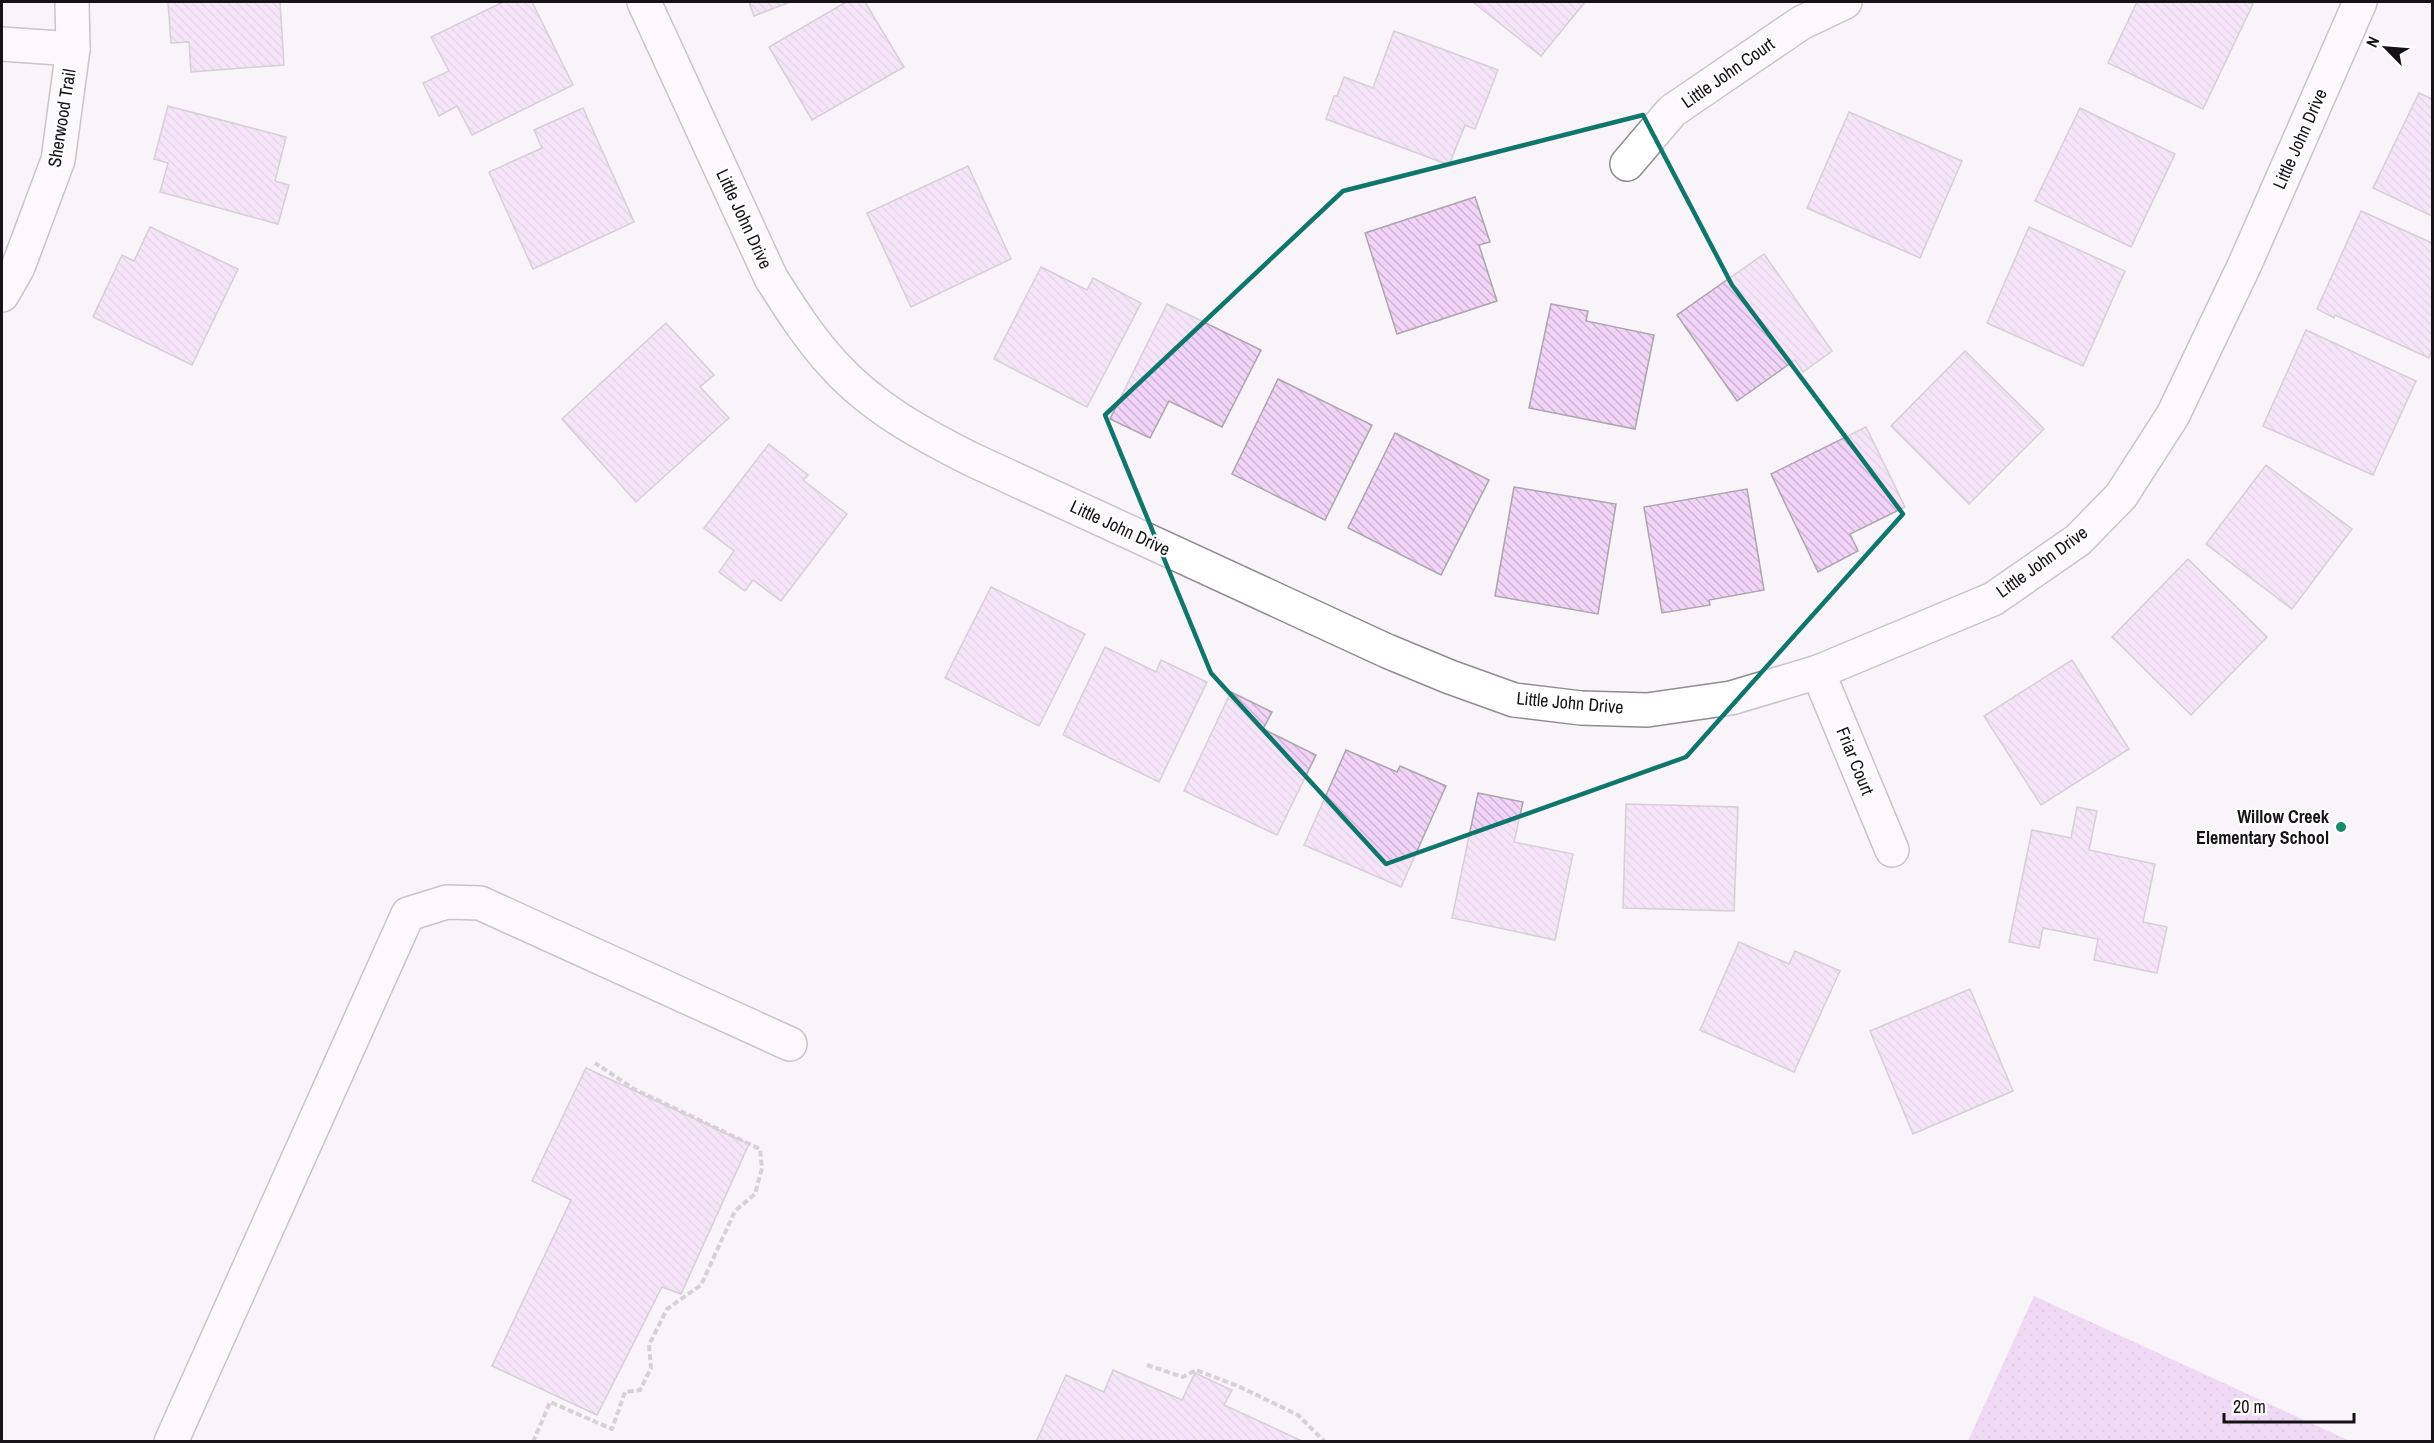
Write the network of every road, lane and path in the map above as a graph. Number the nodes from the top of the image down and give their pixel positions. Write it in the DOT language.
graph roads {
  1 [pos="72,2"];
  2 [pos="644,2"];
  3 [pos="1845,2"];
  4 [pos="2360,2"];
  5 [pos="2,44"];
  6 [pos="73,49"];
  7 [pos="1627,164"];
  8 [pos="2,295"];
  9 [pos="1818,672"];
  10 [pos="1892,850"];
  11 [pos="790,1044"];
  12 [pos="595,1063"];
  13 [pos="1147,1365"];
  14 [pos="171,1442"];
  15 [pos="533,1442"];
  16 [pos="1325,1442"];
  1 -- 6 [label="street, Sherwood Trail"];
  2 -- 9 [label="street, Little John Drive"];
  3 -- 7 [label="street, Little John Court"];
  4 -- 9 [label="street, Little John Drive"];
  5 -- 6 [label="street"];
  6 -- 8 [label="street, Sherwood Trail"];
  9 -- 10 [label="street, Friar Court"];
  11 -- 14 [label="street"];
  12 -- 15 [label="path"];
  13 -- 16 [label="path"];
}
